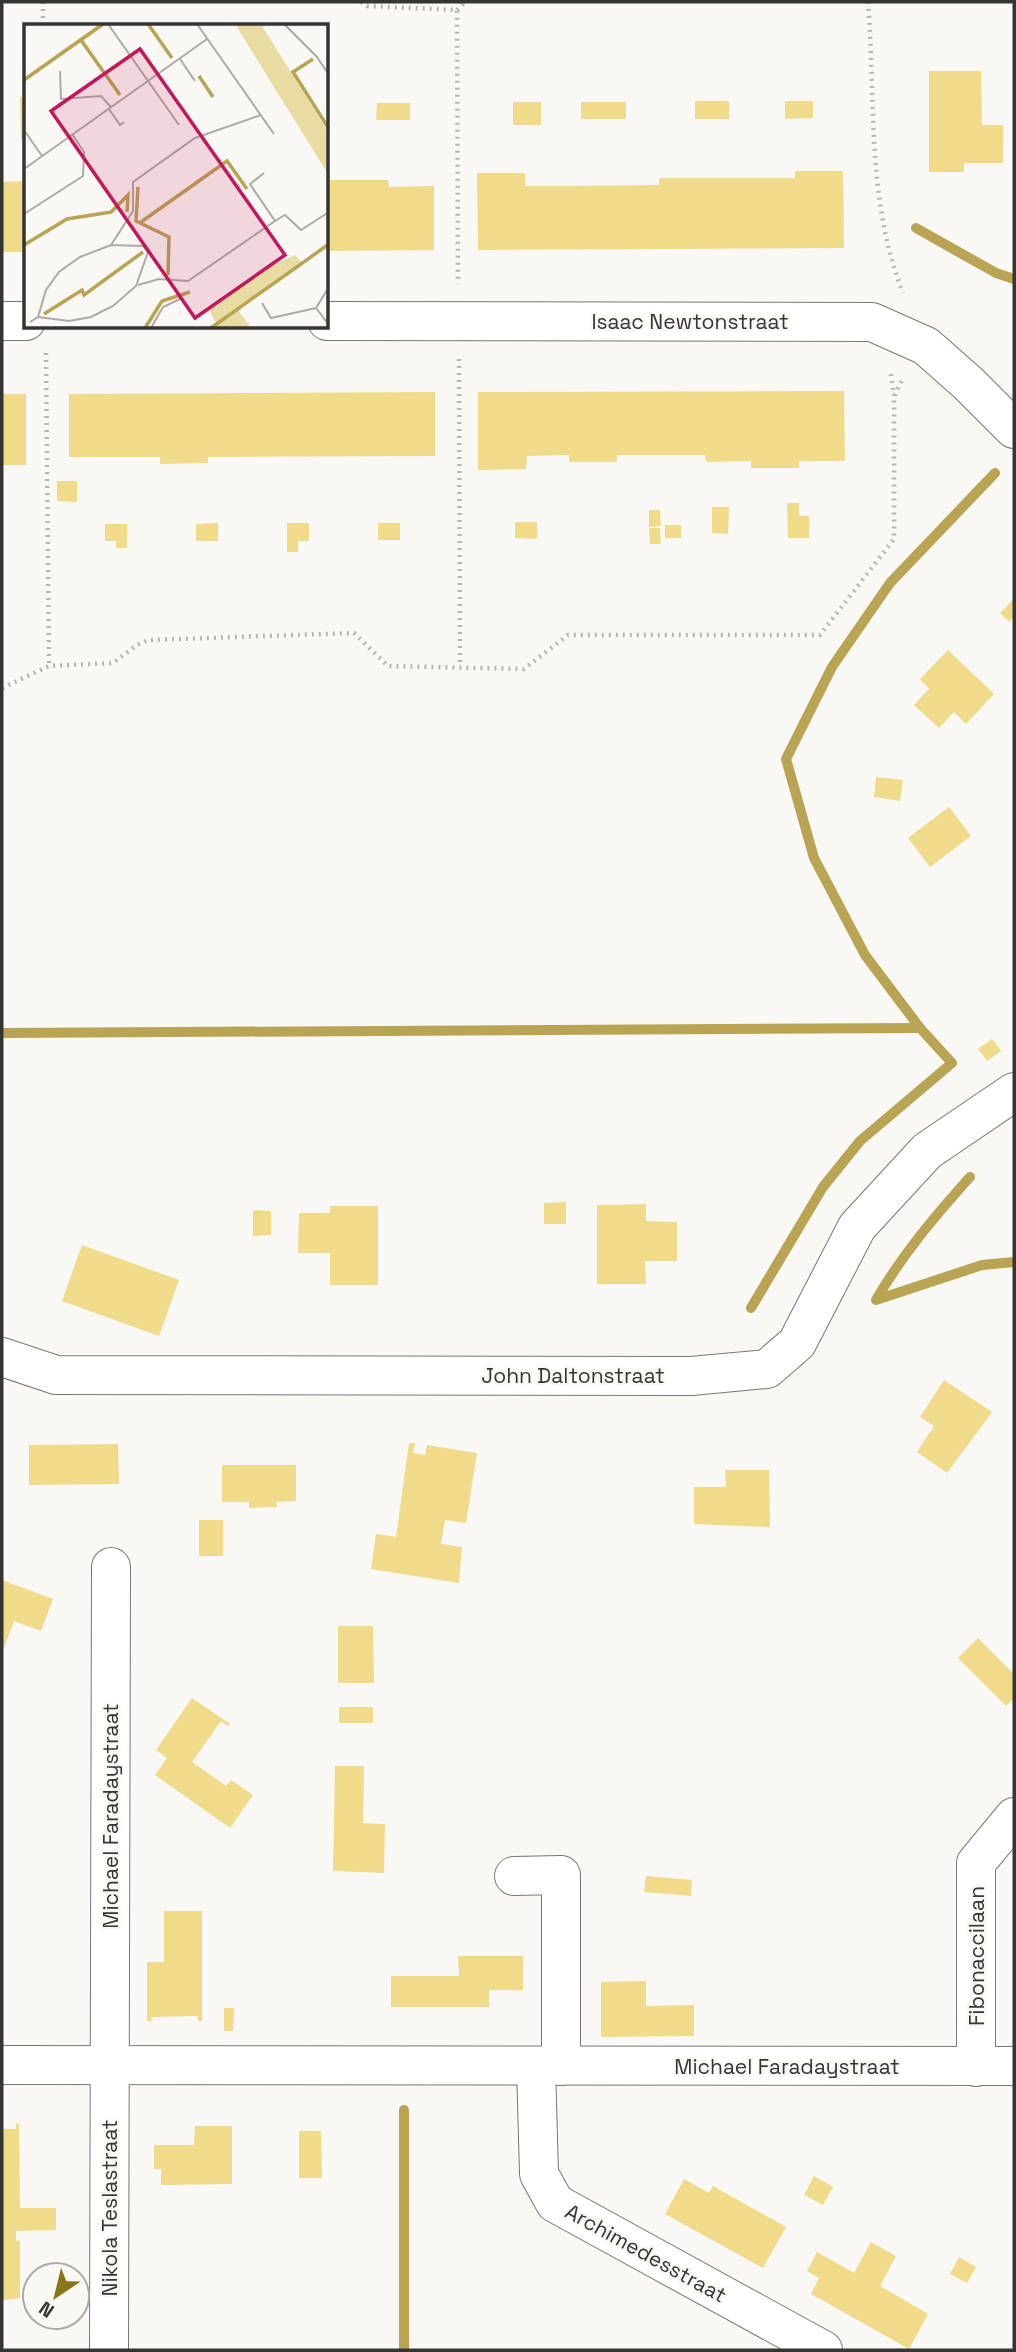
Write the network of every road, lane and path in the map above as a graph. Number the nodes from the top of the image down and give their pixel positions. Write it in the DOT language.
graph roads {
  1 [pos="43,2"];
  2 [pos="465,2"];
  3 [pos="868,2"];
  4 [pos="457,10"];
  5 [pos="43,24"];
  6 [pos="2,321"];
  7 [pos="329,321"];
  8 [pos="24,327"];
  9 [pos="36,331"];
  10 [pos="910,338"];
  11 [pos="894,397"];
  12 [pos="1014,429"];
  13 [pos="49,666"];
  14 [pos="2,688"];
  15 [pos="1014,1092"];
  16 [pos="2,1357"];
  17 [pos="111,1567"];
  18 [pos="1014,1817"];
  19 [pos="514,1876"];
  20 [pos="110,2065"];
  21 [pos="2,2066"];
  22 [pos="548,2066"];
  23 [pos="1014,2066"];
  24 [pos="976,2067"];
  25 [pos="109,2350"];
  26 [pos="823,2350"];
  1 -- 5 [label="path"];
  2 -- 4 [label="path"];
  3 -- 10 [label="path"];
  6 -- 8 [label="street"];
  7 -- 10 [label="street, Isaac Newtonstraat"];
  9 -- 13 [label="path"];
  10 -- 11 [label="path"];
  10 -- 11 [label="path"];
  10 -- 12 [label="street, Isaac Newtonstraat"];
  11 -- 13 [label="path"];
  13 -- 14 [label="path"];
  15 -- 16 [label="street, John Daltonstraat"];
  17 -- 20 [label="street, Michael Faradaystraat"];
  18 -- 24 [label="street, Fibonaccilaan"];
  19 -- 22 [label="street"];
  20 -- 21 [label="street, Michael Faradaystraat"];
  20 -- 22 [label="street, Michael Faradaystraat"];
  20 -- 25 [label="street, Nikola Teslastraat"];
  22 -- 24 [label="street, Michael Faradaystraat"];
  22 -- 26 [label="street, Archimedesstraat"];
  23 -- 24 [label="street, Michael Faradaystraat"];
}
